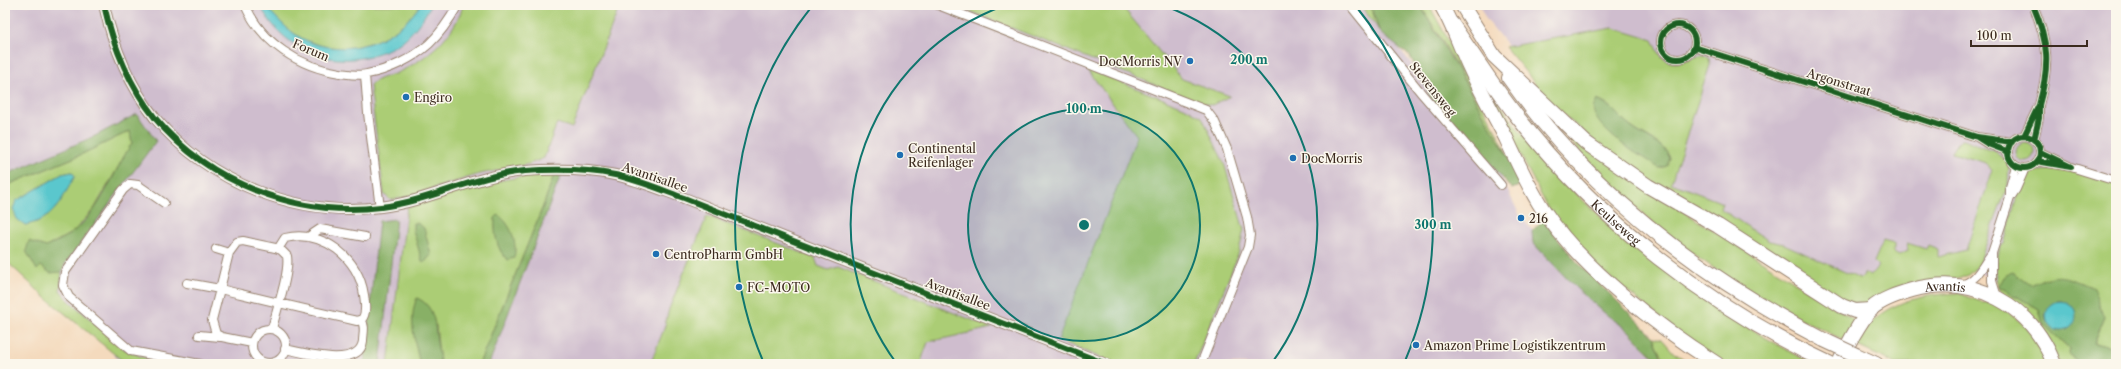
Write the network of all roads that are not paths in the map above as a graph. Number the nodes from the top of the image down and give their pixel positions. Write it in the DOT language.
graph roads {
  1 [pos="104,5"];
  2 [pos="245,5"];
  3 [pos="458,5"];
  4 [pos="938,5"];
  5 [pos="1350,5"];
  6 [pos="1441,5"];
  7 [pos="1462,5"];
  8 [pos="2033,5"];
  9 [pos="1452,24"];
  10 [pos="1694,47"];
  11 [pos="1494,56"];
  12 [pos="365,75"];
  13 [pos="2039,105"];
  14 [pos="2024,136"];
  15 [pos="1977,137"];
  16 [pos="2034,140"];
  17 [pos="2012,142"];
  18 [pos="2009,152"];
  19 [pos="2040,152"];
  20 [pos="2038,161"];
  21 [pos="2016,166"];
  22 [pos="2071,167"];
  23 [pos="2025,168"];
  24 [pos="2116,181"];
  25 [pos="1501,185"];
  26 [pos="2010,198"];
  27 [pos="164,203"];
  28 [pos="380,208"];
  29 [pos="308,237"];
  30 [pos="365,237"];
  31 [pos="216,249"];
  32 [pos="278,249"];
  33 [pos="229,252"];
  34 [pos="1992,253"];
  35 [pos="187,283"];
  36 [pos="1955,286"];
  37 [pos="220,289"];
  38 [pos="1997,297"];
  39 [pos="278,303"];
  40 [pos="1871,310"];
  41 [pos="361,320"];
  42 [pos="213,328"];
  43 [pos="272,329"];
  44 [pos="222,337"];
  45 [pos="252,343"];
  46 [pos="285,349"];
  47 [pos="355,360"];
  48 [pos="277,362"];
  49 [pos="200,364"];
  50 [pos="1106,364"];
  51 [pos="1201,364"];
  52 [pos="1717,364"];
  53 [pos="1831,364"];
  54 [pos="1839,364"];
  55 [pos="1876,364"];
  56 [pos="2054,364"];
  1 -- 28 [label="street, Avantisallee"];
  2 -- 12 [label="street, Forum"];
  3 -- 12 [label="street, Forum"];
  4 -- 51 [label="street"];
  5 -- 25 [label="street, Stevensweg"];
  6 -- 9 [label="highway"];
  7 -- 11 [label="highway"];
  8 -- 13 [label="street"];
  9 -- 52 [label="highway"];
  9 -- 53 [label="highway, Keulseweg"];
  10 -- 10 [label="street"];
  10 -- 15 [label="street, Argonstraat"];
  11 -- 40 [label="highway"];
  11 -- 55 [label="highway, Keulseweg, bridge"];
  12 -- 28 [label="street"];
  13 -- 14 [label="street"];
  13 -- 16 [label="street"];
  14 -- 16 [label="street"];
  14 -- 17 [label="street"];
  15 -- 17 [label="street, Argonstraat"];
  15 -- 18 [label="street, Argonstraat"];
  16 -- 19 [label="street"];
  17 -- 18 [label="street"];
  18 -- 21 [label="street"];
  19 -- 20 [label="street"];
  19 -- 22 [label="street"];
  20 -- 22 [label="street"];
  20 -- 23 [label="street"];
  21 -- 23 [label="street"];
  21 -- 26 [label="street"];
  22 -- 24 [label="street"];
  23 -- 26 [label="street"];
  26 -- 34 [label="street"];
  27 -- 49 [label="street"];
  28 -- 50 [label="street, Avantisallee"];
  29 -- 30 [label="street"];
  29 -- 32 [label="street"];
  29 -- 41 [label="street"];
  31 -- 33 [label="street"];
  32 -- 33 [label="street"];
  32 -- 39 [label="street"];
  33 -- 37 [label="street"];
  34 -- 36 [label="street"];
  34 -- 38 [label="street"];
  35 -- 37 [label="street"];
  36 -- 38 [label="highway, Avantis"];
  36 -- 40 [label="highway, Avantis"];
  37 -- 39 [label="street"];
  37 -- 42 [label="street"];
  38 -- 56 [label="highway, Avantis"];
  39 -- 41 [label="street"];
  39 -- 43 [label="street"];
  40 -- 54 [label="highway, Avantis"];
  41 -- 47 [label="street"];
  42 -- 44 [label="street"];
  42 -- 44 [label="street"];
  43 -- 45 [label="street"];
  43 -- 46 [label="street"];
  44 -- 45 [label="street"];
  45 -- 48 [label="street"];
  46 -- 47 [label="street"];
  46 -- 48 [label="street"];
}
